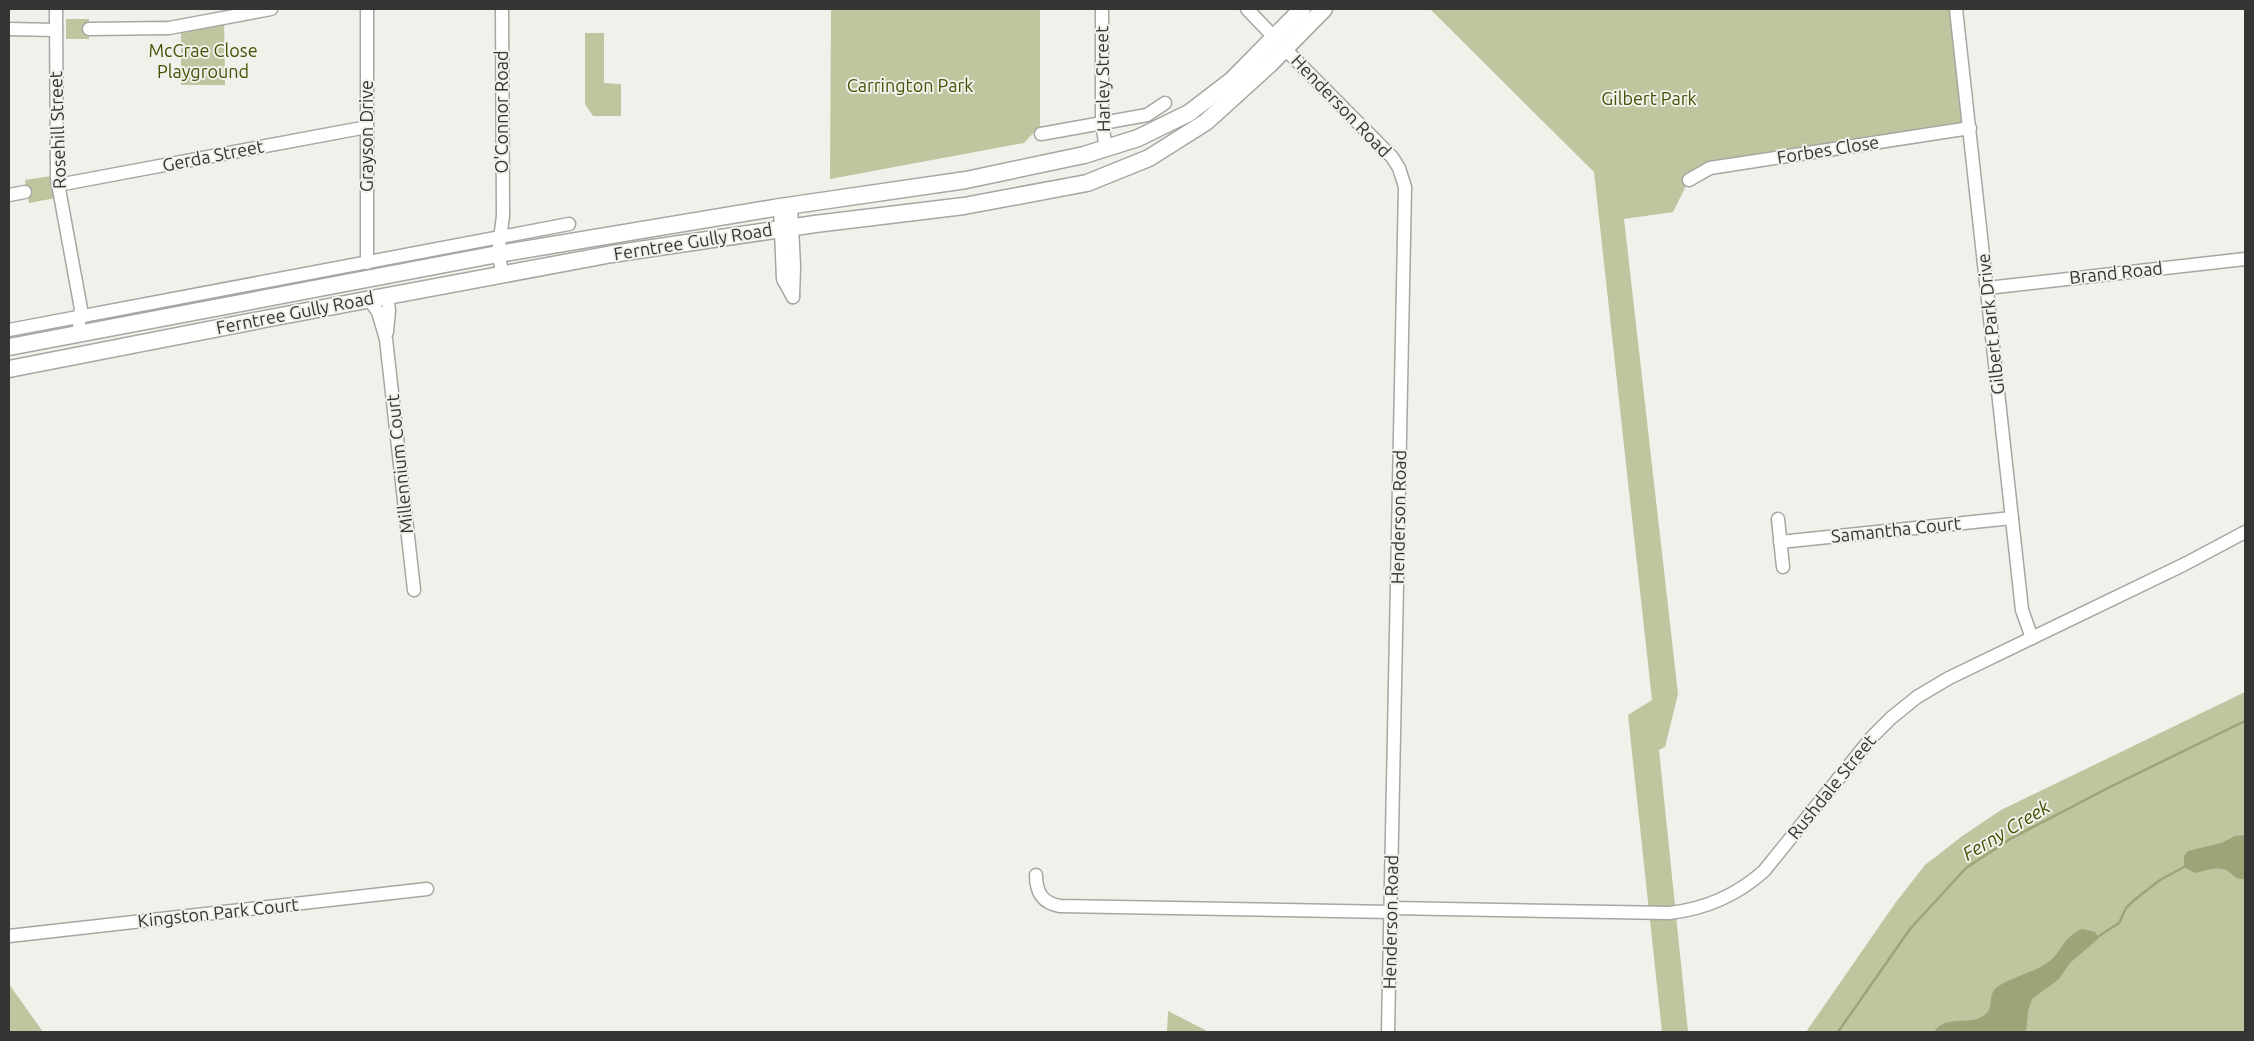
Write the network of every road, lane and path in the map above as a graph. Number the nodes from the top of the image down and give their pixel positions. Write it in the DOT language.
graph roads {
  1 [pos="56,9"];
  2 [pos="272,9"];
  3 [pos="367,9"];
  4 [pos="502,9"];
  5 [pos="1102,9"];
  6 [pos="1247,9"];
  7 [pos="1302,9"];
  8 [pos="1324,9"];
  9 [pos="1956,9"];
  10 [pos="9,29"];
  11 [pos="89,29"];
  12 [pos="56,30"];
  13 [pos="1280,43"];
  14 [pos="1165,103"];
  15 [pos="1102,123"];
  16 [pos="367,127"];
  17 [pos="1970,128"];
  18 [pos="1041,134"];
  19 [pos="1106,149"];
  20 [pos="1110,175"];
  21 [pos="1689,180"];
  22 [pos="58,185"];
  23 [pos="25,192"];
  24 [pos="9,195"];
  25 [pos="786,206"];
  26 [pos="569,224"];
  27 [pos="786,228"];
  28 [pos="505,244"];
  29 [pos="2245,259"];
  30 [pos="368,263"];
  31 [pos="503,274"];
  32 [pos="345,283"];
  33 [pos="1987,288"];
  34 [pos="387,296"];
  35 [pos="369,299"];
  36 [pos="83,321"];
  37 [pos="9,330"];
  38 [pos="386,339"];
  39 [pos="9,347"];
  40 [pos="88,353"];
  41 [pos="9,369"];
  42 [pos="2012,518"];
  43 [pos="1778,519"];
  44 [pos="2245,532"];
  45 [pos="1780,542"];
  46 [pos="1783,566"];
  47 [pos="414,590"];
  48 [pos="2032,638"];
  49 [pos="1036,875"];
  50 [pos="427,889"];
  51 [pos="1391,910"];
  52 [pos="9,936"];
  53 [pos="1388,1032"];
  1 -- 12 [label="street, Rosehill Street"];
  2 -- 11 [label="street"];
  3 -- 16 [label="street, Grayson Drive"];
  4 -- 28 [label="street, O'Connor Road"];
  5 -- 15 [label="street, Harley Street"];
  6 -- 13 [label="street, Henderson Road"];
  7 -- 13 [label="main road, Ferntree Gully Road"];
  8 -- 13 [label="main road, Ferntree Gully Road"];
  9 -- 17 [label="street, Gilbert Park Drive"];
  10 -- 12 [label="street"];
  12 -- 22 [label="street, Rosehill Street"];
  13 -- 19 [label="main road, Ferntree Gully Road"];
  13 -- 20 [label="main road, Ferntree Gully Road"];
  13 -- 51 [label="street, Henderson Road"];
  14 -- 15 [label="street"];
  15 -- 18 [label="street"];
  15 -- 19 [label="street, Harley Street"];
  16 -- 22 [label="street, Gerda Street"];
  16 -- 30 [label="street, Grayson Drive"];
  17 -- 21 [label="street, Forbes Close"];
  17 -- 33 [label="street, Gilbert Park Drive"];
  19 -- 20 [label="main road"];
  19 -- 25 [label="main road, Ferntree Gully Road"];
  20 -- 27 [label="main road, Ferntree Gully Road"];
  22 -- 36 [label="street, Rosehill Street"];
  23 -- 24 [label="street"];
  25 -- 27 [label="street"];
  25 -- 28 [label="main road, Ferntree Gully Road"];
  26 -- 28 [label="street, Ferntree Gully Road"];
  27 -- 31 [label="main road, Ferntree Gully Road"];
  28 -- 30 [label="street, Ferntree Gully Road"];
  28 -- 31 [label="street, O'Connor Road"];
  28 -- 32 [label="main road, Ferntree Gully Road"];
  29 -- 33 [label="street, Brand Road"];
  30 -- 36 [label="street, Ferntree Gully Road"];
  31 -- 34 [label="main road, Ferntree Gully Road"];
  32 -- 34 [label="main road"];
  32 -- 36 [label="main road, Ferntree Gully Road"];
  33 -- 42 [label="street, Gilbert Park Drive"];
  34 -- 35 [label="main road, Ferntree Gully Road"];
  34 -- 38 [label="street, Millennium Court"];
  35 -- 38 [label="street, Millennium Court"];
  35 -- 40 [label="main road, Ferntree Gully Road"];
  36 -- 37 [label="street, Ferntree Gully Road"];
  36 -- 39 [label="main road, Ferntree Gully Road"];
  36 -- 40 [label="main road"];
  38 -- 47 [label="street, Millennium Court"];
  40 -- 41 [label="main road, Ferntree Gully Road"];
  42 -- 45 [label="street, Samantha Court"];
  42 -- 48 [label="street, Gilbert Park Drive"];
  43 -- 45 [label="street"];
  44 -- 48 [label="street, Rushdale Street"];
  45 -- 46 [label="street"];
  48 -- 51 [label="street, Rushdale Street"];
  49 -- 51 [label="street, Rushdale Street"];
  50 -- 52 [label="street, Kingston Park Court"];
  51 -- 53 [label="street, Henderson Road"];
}
